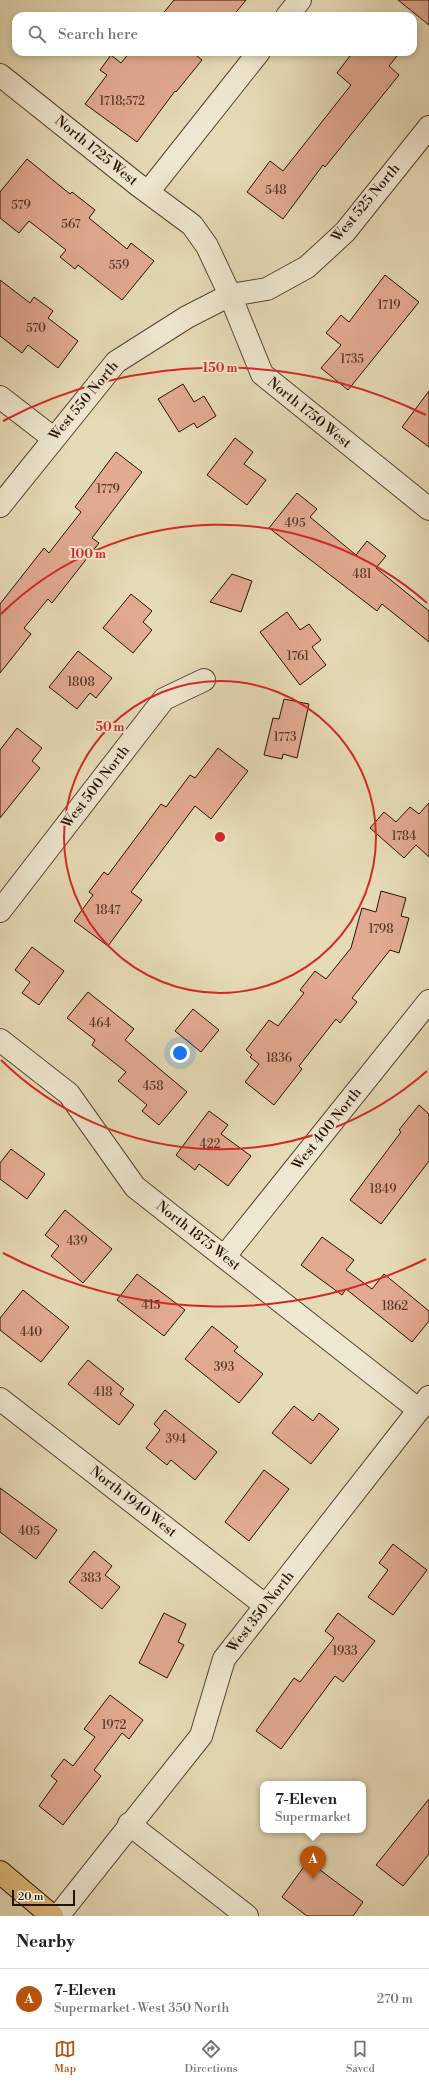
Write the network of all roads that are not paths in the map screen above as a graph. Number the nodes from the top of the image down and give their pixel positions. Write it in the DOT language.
graph roads {
  1 [pos="300,0"];
  2 [pos="290,12"];
  3 [pos="256,56"];
  4 [pos="0,75"];
  5 [pos="429,127"];
  6 [pos="148,192"];
  7 [pos="192,225"];
  8 [pos="230,295"];
  9 [pos="0,397"];
  10 [pos="53,438"];
  11 [pos="0,506"];
  12 [pos="429,509"];
  13 [pos="204,680"];
  14 [pos="0,911"];
  15 [pos="429,1001"];
  16 [pos="0,1040"];
  17 [pos="224,1257"];
  18 [pos="0,1399"];
  19 [pos="424,1404"];
  20 [pos="266,1606"];
  21 [pos="130,1824"];
  22 [pos="0,1872"];
  23 [pos="241,1914"];
  24 [pos="52,1916"];
  25 [pos="58,1916"];
  1 -- 2 [label="street"];
  3 -- 6 [label="street"];
  4 -- 6 [label="street, North 1725 West"];
  5 -- 8 [label="street, West 525 North"];
  6 -- 7 [label="street, North 1725 West"];
  7 -- 8 [label="street, North 1750 West"];
  8 -- 10 [label="street, West 550 North"];
  8 -- 12 [label="street, North 1750 West"];
  9 -- 10 [label="street"];
  10 -- 11 [label="street, West 550 North"];
  13 -- 14 [label="street, West 500 North"];
  15 -- 17 [label="street, West 400 North"];
  16 -- 17 [label="street, North 1875 West"];
  17 -- 19 [label="street, North 1875 West"];
  18 -- 20 [label="street, North 1940 West"];
  19 -- 20 [label="street, West 350 North"];
  20 -- 21 [label="street, West 350 North"];
  21 -- 23 [label="street"];
  21 -- 25 [label="street, West 350 North"];
  22 -- 24 [label="main road"];
}
